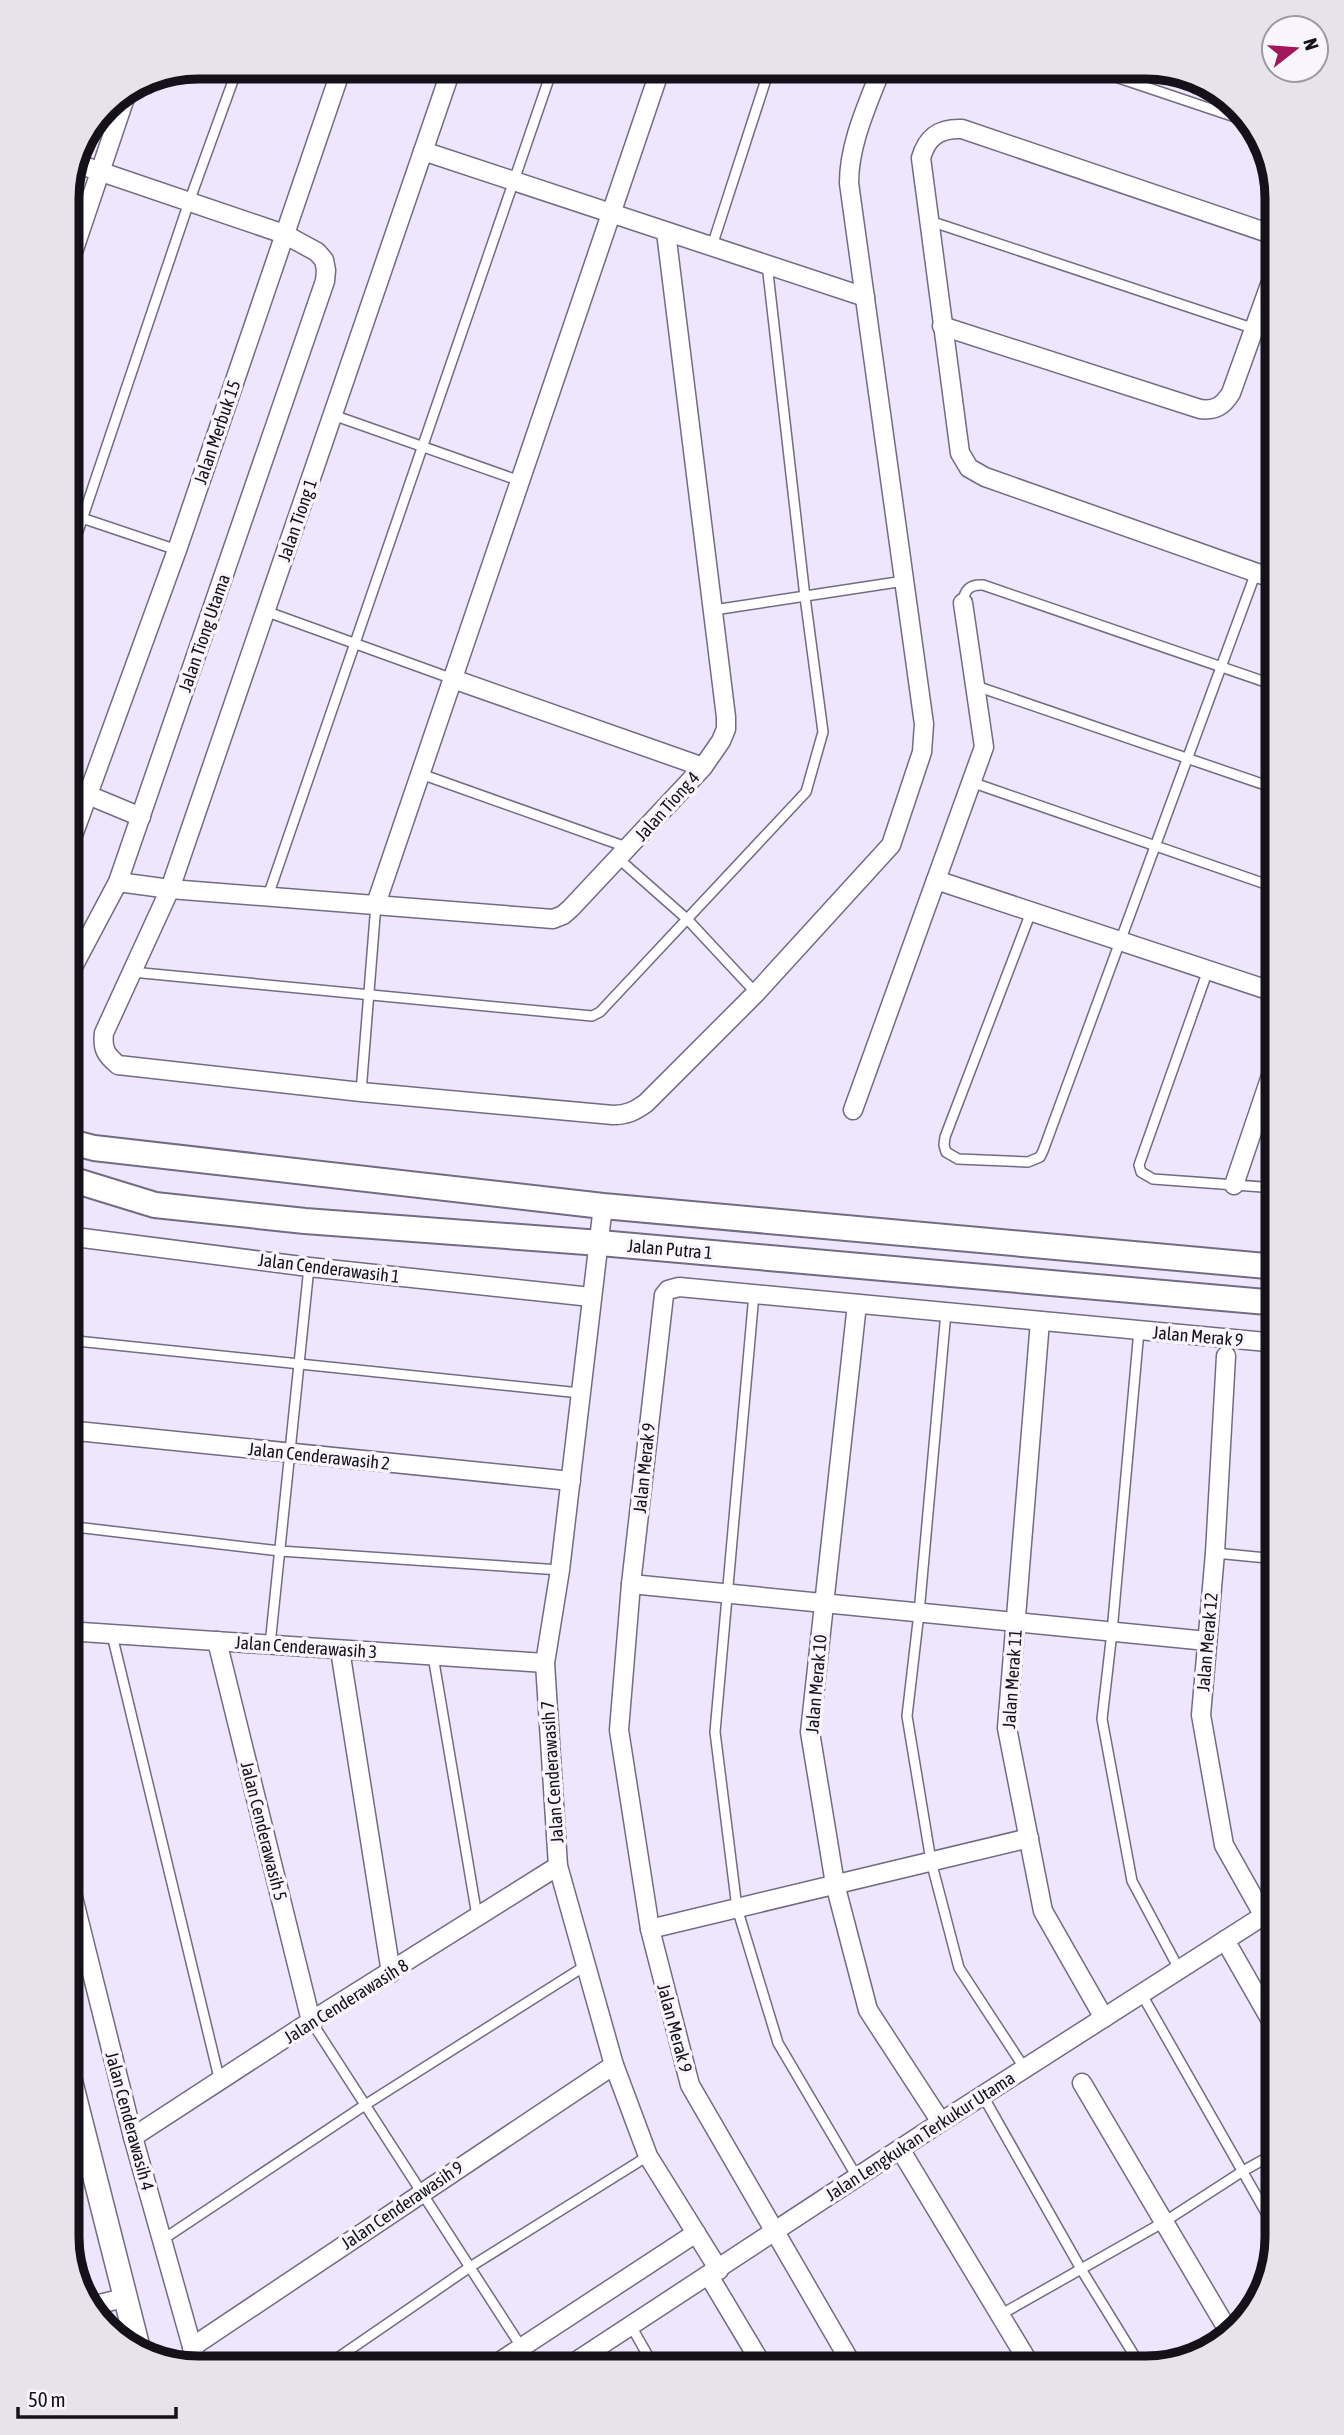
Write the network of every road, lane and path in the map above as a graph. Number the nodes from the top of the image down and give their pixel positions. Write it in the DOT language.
graph roads {
  1 [pos="234,79"];
  2 [pos="338,79"];
  3 [pos="448,79"];
  4 [pos="549,79"];
  5 [pos="656,79"];
  6 [pos="766,79"];
  7 [pos="877,79"];
  8 [pos="1122,79"];
  9 [pos="122,107"];
  10 [pos="1232,116"];
  11 [pos="423,150"];
  12 [pos="84,166"];
  13 [pos="100,172"];
  14 [pos="514,180"];
  15 [pos="189,202"];
  16 [pos="611,213"];
  17 [pos="928,220"];
  18 [pos="666,232"];
  19 [pos="1265,232"];
  20 [pos="79,234"];
  21 [pos="284,234"];
  22 [pos="712,246"];
  23 [pos="767,264"];
  24 [pos="865,297"];
  25 [pos="1265,301"];
  26 [pos="942,326"];
  27 [pos="1255,329"];
  28 [pos="332,415"];
  29 [pos="424,447"];
  30 [pos="520,481"];
  31 [pos="79,517"];
  32 [pos="82,518"];
  33 [pos="79,527"];
  34 [pos="177,550"];
  35 [pos="1256,572"];
  36 [pos="1265,575"];
  37 [pos="904,582"];
  38 [pos="805,597"];
  39 [pos="963,603"];
  40 [pos="714,610"];
  41 [pos="265,611"];
  42 [pos="356,644"];
  43 [pos="1221,666"];
  44 [pos="453,679"];
  45 [pos="1265,681"];
  46 [pos="976,686"];
  47 [pos="1186,758"];
  48 [pos="702,767"];
  49 [pos="421,774"];
  50 [pos="971,782"];
  51 [pos="1265,785"];
  52 [pos="79,793"];
  53 [pos="88,795"];
  54 [pos="141,817"];
  55 [pos="79,819"];
  56 [pos="1154,847"];
  57 [pos="624,853"];
  58 [pos="936,880"];
  59 [pos="118,882"];
  60 [pos="1265,884"];
  61 [pos="170,889"];
  62 [pos="268,896"];
  63 [pos="376,904"];
  64 [pos="1031,912"];
  65 [pos="688,920"];
  66 [pos="1119,941"];
  67 [pos="79,955"];
  68 [pos="1208,970"];
  69 [pos="132,972"];
  70 [pos="1265,989"];
  71 [pos="756,993"];
  72 [pos="369,996"];
  73 [pos="361,1092"];
  74 [pos="1265,1096"];
  75 [pos="853,1110"];
  76 [pos="79,1144"];
  77 [pos="79,1182"];
  78 [pos="1234,1185"];
  79 [pos="1265,1187"];
  80 [pos="603,1206"];
  81 [pos="79,1238"];
  82 [pos="600,1243"];
  83 [pos="1265,1266"];
  84 [pos="309,1267"];
  85 [pos="754,1294"];
  86 [pos="591,1297"];
  87 [pos="1265,1302"];
  88 [pos="857,1304"];
  89 [pos="946,1312"];
  90 [pos="1040,1321"];
  91 [pos="1139,1331"];
  92 [pos="79,1341"];
  93 [pos="1265,1342"];
  94 [pos="1226,1356"];
  95 [pos="299,1364"];
  96 [pos="580,1393"];
  97 [pos="79,1431"];
  98 [pos="290,1453"];
  99 [pos="570,1481"];
  100 [pos="79,1527"];
  101 [pos="280,1551"];
  102 [pos="1215,1553"];
  103 [pos="1265,1558"];
  104 [pos="560,1570"];
  105 [pos="631,1584"];
  106 [pos="728,1594"];
  107 [pos="824,1603"];
  108 [pos="919,1613"];
  109 [pos="1016,1622"];
  110 [pos="1112,1632"];
  111 [pos="79,1633"];
  112 [pos="113,1634"];
  113 [pos="1207,1641"];
  114 [pos="217,1642"];
  115 [pos="270,1645"];
  116 [pos="341,1650"];
  117 [pos="433,1656"];
  118 [pos="545,1663"];
  119 [pos="1029,1838"];
  120 [pos="931,1861"];
  121 [pos="558,1866"];
  122 [pos="835,1884"];
  123 [pos="1265,1903"];
  124 [pos="737,1908"];
  125 [pos="1265,1916"];
  126 [pos="477,1918"];
  127 [pos="79,1924"];
  128 [pos="650,1929"];
  129 [pos="1225,1940"];
  130 [pos="585,1966"];
  131 [pos="1179,1969"];
  132 [pos="391,1973"];
  133 [pos="1142,1993"];
  134 [pos="1265,2009"];
  135 [pos="1104,2018"];
  136 [pos="311,2021"];
  137 [pos="614,2064"];
  138 [pos="1025,2069"];
  139 [pos="220,2082"];
  140 [pos="1082,2083"];
  141 [pos="983,2096"];
  142 [pos="365,2105"];
  143 [pos="79,2119"];
  144 [pos="941,2122"];
  145 [pos="133,2137"];
  146 [pos="900,2149"];
  147 [pos="648,2156"];
  148 [pos="1265,2159"];
  149 [pos="1243,2171"];
  150 [pos="857,2177"];
  151 [pos="421,2192"];
  152 [pos="1265,2209"];
  153 [pos="1164,2222"];
  154 [pos="776,2230"];
  155 [pos="696,2233"];
  156 [pos="162,2240"];
  157 [pos="470,2267"];
  158 [pos="1081,2269"];
  159 [pos="714,2273"];
  160 [pos="124,2298"];
  161 [pos="100,2304"];
  162 [pos="1000,2315"];
  163 [pos="631,2326"];
  164 [pos="1225,2326"];
  165 [pos="135,2339"];
  166 [pos="192,2347"];
  167 [pos="522,2348"];
  168 [pos="195,2356"];
  169 [pos="340,2356"];
  170 [pos="509,2356"];
  171 [pos="585,2356"];
  172 [pos="648,2356"];
  173 [pos="758,2356"];
  174 [pos="847,2356"];
  175 [pos="1025,2356"];
  176 [pos="1135,2356"];
  1 -- 15 [label="lane"];
  2 -- 21 [label="street, Jalan Merbuk 15"];
  3 -- 11 [label="street, Jalan Tiong 1"];
  4 -- 14 [label="lane"];
  5 -- 16 [label="street"];
  6 -- 22 [label="lane"];
  7 -- 24 [label="street"];
  8 -- 10 [label="lane"];
  9 -- 13 [label="street"];
  11 -- 14 [label="street"];
  11 -- 28 [label="street, Jalan Tiong 1"];
  12 -- 13 [label="street"];
  13 -- 15 [label="street"];
  13 -- 20 [label="street"];
  14 -- 16 [label="street"];
  14 -- 29 [label="lane"];
  15 -- 21 [label="street"];
  15 -- 32 [label="lane"];
  16 -- 18 [label="street"];
  16 -- 30 [label="street"];
  17 -- 19 [label="street"];
  17 -- 26 [label="street"];
  17 -- 27 [label="lane"];
  18 -- 22 [label="street"];
  18 -- 40 [label="street, Jalan Tiong 4"];
  21 -- 34 [label="street, Jalan Merbuk 15"];
  21 -- 54 [label="street, Jalan Tiong Utama"];
  22 -- 23 [label="street"];
  23 -- 24 [label="street"];
  23 -- 38 [label="lane"];
  24 -- 37 [label="street"];
  25 -- 27 [label="street"];
  26 -- 27 [label="street"];
  26 -- 35 [label="street"];
  28 -- 29 [label="lane"];
  28 -- 41 [label="street, Jalan Tiong 1"];
  29 -- 30 [label="lane"];
  29 -- 42 [label="lane"];
  30 -- 44 [label="street"];
  31 -- 32 [label="lane"];
  32 -- 33 [label="lane"];
  32 -- 34 [label="lane"];
  34 -- 53 [label="street, Jalan Merbuk 15"];
  35 -- 36 [label="street"];
  35 -- 43 [label="lane"];
  37 -- 38 [label="lane"];
  37 -- 71 [label="street"];
  38 -- 40 [label="lane"];
  38 -- 65 [label="lane"];
  39 -- 43 [label="lane"];
  39 -- 46 [label="street"];
  40 -- 48 [label="street, Jalan Tiong 4"];
  41 -- 42 [label="lane"];
  41 -- 61 [label="street, Jalan Tiong 1"];
  42 -- 44 [label="lane"];
  42 -- 62 [label="lane"];
  43 -- 45 [label="lane"];
  43 -- 47 [label="lane"];
  44 -- 48 [label="street"];
  44 -- 49 [label="street"];
  46 -- 47 [label="lane"];
  46 -- 50 [label="street"];
  47 -- 51 [label="lane"];
  47 -- 56 [label="lane"];
  48 -- 57 [label="street, Jalan Tiong 4"];
  49 -- 57 [label="lane"];
  49 -- 63 [label="street"];
  50 -- 56 [label="lane"];
  50 -- 58 [label="street"];
  52 -- 53 [label="street"];
  53 -- 54 [label="street"];
  53 -- 55 [label="street, Jalan Merbuk 15"];
  54 -- 59 [label="street, Jalan Tiong Utama"];
  56 -- 60 [label="lane"];
  56 -- 66 [label="lane"];
  57 -- 63 [label="street, Jalan Tiong 4"];
  57 -- 65 [label="lane"];
  58 -- 64 [label="street"];
  58 -- 75 [label="street"];
  59 -- 61 [label="street, Jalan Tiong 4"];
  59 -- 67 [label="street, Jalan Tiong Utama"];
  61 -- 62 [label="street, Jalan Tiong 4"];
  61 -- 69 [label="street, Jalan Tiong 1"];
  62 -- 63 [label="street, Jalan Tiong 4"];
  63 -- 72 [label="lane"];
  64 -- 66 [label="street"];
  64 -- 66 [label="lane"];
  65 -- 71 [label="lane"];
  65 -- 72 [label="lane"];
  66 -- 68 [label="street"];
  68 -- 70 [label="street"];
  68 -- 78 [label="lane"];
  69 -- 72 [label="lane"];
  69 -- 73 [label="street, Jalan Tiong 1"];
  71 -- 73 [label="street"];
  72 -- 73 [label="lane"];
  74 -- 78 [label="street"];
  76 -- 80 [label="main road, Jalan Putra 1"];
  77 -- 82 [label="main road, Jalan Putra 1"];
  78 -- 79 [label="lane"];
  80 -- 82 [label="street, Jalan Cenderawasih 7"];
  80 -- 83 [label="main road, Jalan Putra 1"];
  81 -- 84 [label="street, Jalan Cenderawasih 1"];
  82 -- 86 [label="street, Jalan Cenderawasih 7"];
  82 -- 87 [label="main road, Jalan Putra 1"];
  84 -- 86 [label="street, Jalan Cenderawasih 1"];
  84 -- 95 [label="lane"];
  85 -- 88 [label="street, Jalan Merak 9"];
  85 -- 105 [label="street, Jalan Merak 9"];
  85 -- 106 [label="lane"];
  86 -- 96 [label="street, Jalan Cenderawasih 7"];
  88 -- 89 [label="street, Jalan Merak 9"];
  88 -- 107 [label="street, Jalan Merak 10"];
  89 -- 90 [label="street, Jalan Merak 9"];
  89 -- 108 [label="lane"];
  90 -- 91 [label="street, Jalan Merak 9"];
  90 -- 109 [label="street, Jalan Merak 11"];
  91 -- 93 [label="street, Jalan Merak 9"];
  91 -- 110 [label="lane"];
  92 -- 95 [label="lane"];
  94 -- 102 [label="street, Jalan Merak 12"];
  95 -- 96 [label="lane"];
  95 -- 98 [label="lane"];
  96 -- 99 [label="street, Jalan Cenderawasih 7"];
  97 -- 98 [label="street, Jalan Cenderawasih 2"];
  98 -- 99 [label="street, Jalan Cenderawasih 2"];
  98 -- 101 [label="lane"];
  99 -- 104 [label="street, Jalan Cenderawasih 7"];
  100 -- 101 [label="lane"];
  101 -- 104 [label="lane"];
  101 -- 115 [label="lane"];
  102 -- 103 [label="lane"];
  102 -- 113 [label="street, Jalan Merak 12"];
  104 -- 118 [label="street, Jalan Cenderawasih 7"];
  105 -- 106 [label="street"];
  105 -- 128 [label="street, Jalan Merak 9"];
  106 -- 107 [label="street"];
  106 -- 124 [label="lane"];
  107 -- 108 [label="street"];
  107 -- 122 [label="street, Jalan Merak 10"];
  108 -- 109 [label="street"];
  108 -- 120 [label="lane"];
  109 -- 110 [label="street"];
  109 -- 119 [label="street, Jalan Merak 11"];
  110 -- 113 [label="street"];
  110 -- 131 [label="lane"];
  111 -- 112 [label="street, Jalan Cenderawasih 3"];
  112 -- 114 [label="street, Jalan Cenderawasih 3"];
  112 -- 139 [label="lane"];
  113 -- 123 [label="street, Jalan Merak 12"];
  114 -- 115 [label="street, Jalan Cenderawasih 3"];
  114 -- 136 [label="street, Jalan Cenderawasih 5"];
  115 -- 116 [label="street, Jalan Cenderawasih 3"];
  116 -- 117 [label="street, Jalan Cenderawasih 3"];
  116 -- 132 [label="street"];
  117 -- 118 [label="street, Jalan Cenderawasih 3"];
  117 -- 126 [label="lane"];
  118 -- 121 [label="street, Jalan Cenderawasih 7"];
  119 -- 120 [label="street"];
  119 -- 135 [label="street, Jalan Merak 11"];
  120 -- 122 [label="street"];
  120 -- 138 [label="lane"];
  121 -- 126 [label="street, Jalan Cenderawasih 8"];
  121 -- 130 [label="street, Jalan Cenderawasih 7"];
  122 -- 124 [label="street"];
  122 -- 144 [label="street, Jalan Merak 10"];
  124 -- 128 [label="street"];
  124 -- 150 [label="lane"];
  125 -- 129 [label="street, Jalan Lengkukan Terkukur Utama"];
  126 -- 132 [label="street, Jalan Cenderawasih 8"];
  127 -- 145 [label="street, Jalan Cenderawasih 4"];
  128 -- 154 [label="street, Jalan Merak 9"];
  129 -- 131 [label="street, Jalan Lengkukan Terkukur Utama"];
  129 -- 134 [label="street"];
  130 -- 137 [label="street, Jalan Cenderawasih 7"];
  130 -- 142 [label="lane"];
  131 -- 133 [label="street, Jalan Lengkukan Terkukur Utama"];
  132 -- 136 [label="street, Jalan Cenderawasih 8"];
  133 -- 135 [label="street, Jalan Lengkukan Terkukur Utama"];
  133 -- 149 [label="lane"];
  135 -- 138 [label="street, Jalan Lengkukan Terkukur Utama"];
  136 -- 139 [label="street, Jalan Cenderawasih 8"];
  136 -- 142 [label="lane"];
  137 -- 147 [label="street, Jalan Cenderawasih 7"];
  137 -- 151 [label="street, Jalan Cenderawasih 9"];
  138 -- 141 [label="street, Jalan Lengkukan Terkukur Utama"];
  139 -- 145 [label="street, Jalan Cenderawasih 8"];
  140 -- 153 [label="street"];
  141 -- 144 [label="street, Jalan Lengkukan Terkukur Utama"];
  141 -- 158 [label="lane"];
  142 -- 151 [label="lane"];
  142 -- 156 [label="lane"];
  143 -- 160 [label="street"];
  144 -- 146 [label="street, Jalan Lengkukan Terkukur Utama"];
  145 -- 156 [label="street, Jalan Cenderawasih 4"];
  146 -- 150 [label="street, Jalan Lengkukan Terkukur Utama"];
  146 -- 162 [label="street"];
  147 -- 155 [label="street, Jalan Cenderawasih 7"];
  147 -- 157 [label="lane"];
  148 -- 149 [label="lane"];
  149 -- 152 [label="lane"];
  149 -- 153 [label="lane"];
  150 -- 154 [label="street, Jalan Lengkukan Terkukur Utama"];
  151 -- 157 [label="lane"];
  151 -- 166 [label="street, Jalan Cenderawasih 9"];
  153 -- 158 [label="lane"];
  153 -- 164 [label="street"];
  154 -- 159 [label="street, Jalan Lengkukan Terkukur Utama"];
  154 -- 174 [label="street, Jalan Merak 9"];
  155 -- 159 [label="street, Jalan Cenderawasih 7"];
  155 -- 167 [label="street"];
  156 -- 166 [label="street, Jalan Cenderawasih 4"];
  157 -- 167 [label="lane"];
  157 -- 169 [label="lane"];
  158 -- 162 [label="lane"];
  158 -- 176 [label="lane"];
  159 -- 163 [label="street, Jalan Lengkukan Terkukur Utama"];
  159 -- 173 [label="street, Jalan Cenderawasih 7"];
  160 -- 161 [label="street"];
  160 -- 165 [label="street"];
  162 -- 175 [label="street"];
  163 -- 171 [label="street, Jalan Lengkukan Terkukur Utama"];
  163 -- 172 [label="lane"];
  166 -- 168 [label="street, Jalan Cenderawasih 4"];
  167 -- 170 [label="street"];
}
